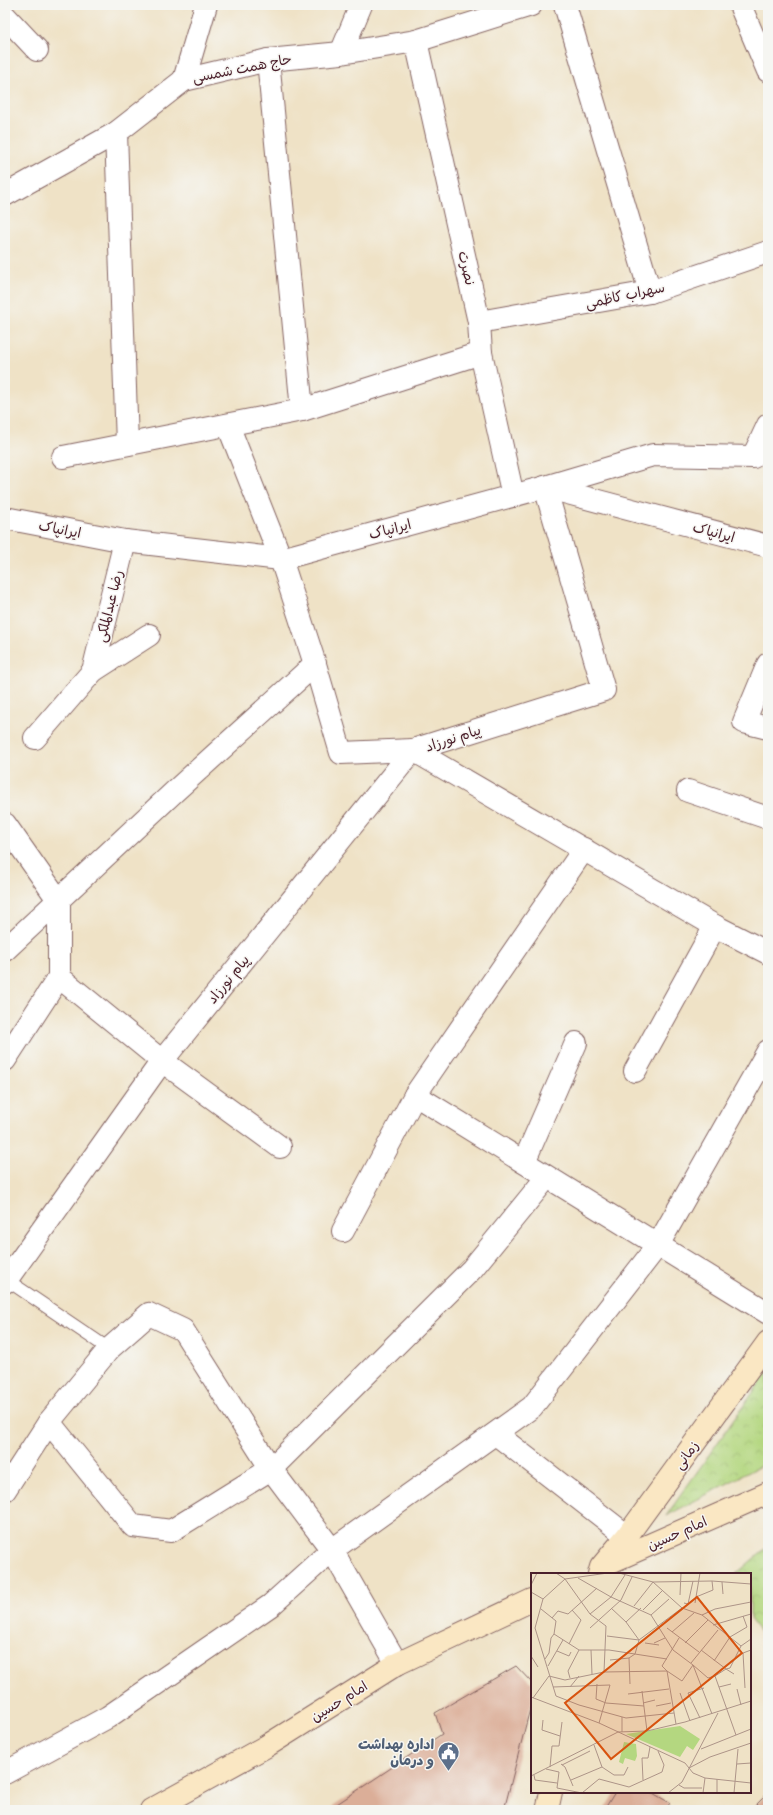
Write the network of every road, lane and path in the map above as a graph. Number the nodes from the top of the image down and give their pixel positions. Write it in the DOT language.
graph roads {
  1 [pos="206,5"];
  2 [pos="361,5"];
  3 [pos="531,5"];
  4 [pos="564,5"];
  5 [pos="740,5"];
  6 [pos="5,16"];
  7 [pos="416,41"];
  8 [pos="37,50"];
  9 [pos="341,52"];
  10 [pos="268,60"];
  11 [pos="768,71"];
  12 [pos="184,80"];
  13 [pos="116,133"];
  14 [pos="5,195"];
  15 [pos="768,252"];
  16 [pos="650,292"];
  17 [pos="479,322"];
  18 [pos="482,353"];
  19 [pos="302,410"];
  20 [pos="228,425"];
  21 [pos="768,425"];
  22 [pos="127,444"];
  23 [pos="63,457"];
  24 [pos="545,487"];
  25 [pos="513,496"];
  26 [pos="5,518"];
  27 [pos="125,541"];
  28 [pos="768,546"];
  29 [pos="281,559"];
  30 [pos="149,635"];
  31 [pos="315,664"];
  32 [pos="768,664"];
  33 [pos="93,671"];
  34 [pos="768,728"];
  35 [pos="35,738"];
  36 [pos="413,750"];
  37 [pos="688,791"];
  38 [pos="768,818"];
  39 [pos="5,824"];
  40 [pos="584,849"];
  41 [pos="59,901"];
  42 [pos="715,926"];
  43 [pos="5,950"];
  44 [pos="768,953"];
  45 [pos="60,977"];
  46 [pos="576,1043"];
  47 [pos="768,1051"];
  48 [pos="5,1060"];
  49 [pos="162,1061"];
  50 [pos="635,1071"];
  51 [pos="415,1095"];
  52 [pos="280,1148"];
  53 [pos="524,1162"];
  54 [pos="547,1177"];
  55 [pos="343,1231"];
  56 [pos="658,1245"];
  57 [pos="6,1280"];
  58 [pos="768,1313"];
  59 [pos="768,1342"];
  60 [pos="109,1349"];
  61 [pos="49,1422"];
  62 [pos="496,1434"];
  63 [pos="271,1469"];
  64 [pos="5,1490"];
  65 [pos="768,1493"];
  66 [pos="627,1536"];
  67 [pos="332,1550"];
  68 [pos="595,1572"];
  69 [pos="531,1600"];
  70 [pos="397,1664"];
  71 [pos="5,1773"];
  72 [pos="551,1793"];
  73 [pos="151,1810"];
  74 [pos="547,1810"];
  1 -- 12 [label="street"];
  2 -- 9 [label="street"];
  3 -- 7 [label="street, حاج همت شمسی"];
  4 -- 16 [label="street"];
  5 -- 11 [label="street"];
  6 -- 8 [label="street"];
  7 -- 9 [label="street, حاج همت شمسی"];
  7 -- 17 [label="street, نصرت"];
  9 -- 10 [label="street, حاج همت شمسی"];
  10 -- 12 [label="street, حاج همت شمسی"];
  10 -- 19 [label="street"];
  12 -- 13 [label="street, حاج همت شمسی"];
  13 -- 14 [label="street, حاج همت شمسی"];
  13 -- 22 [label="street"];
  15 -- 16 [label="street, سهراب کاظمی"];
  16 -- 17 [label="street, سهراب کاظمی"];
  17 -- 18 [label="street, نصرت"];
  18 -- 19 [label="street"];
  18 -- 25 [label="street, نصرت"];
  19 -- 20 [label="street"];
  20 -- 22 [label="street"];
  20 -- 29 [label="street"];
  21 -- 24 [label="street"];
  22 -- 23 [label="street"];
  24 -- 25 [label="street, ایرانپاک"];
  24 -- 28 [label="street, ایرانپاک"];
  24 -- 36 [label="street, پیام نورزاد"];
  25 -- 29 [label="street, ایرانپاک"];
  26 -- 27 [label="street, ایرانپاک"];
  27 -- 29 [label="street, ایرانپاک"];
  27 -- 33 [label="street, رضا عبدالملکی"];
  29 -- 31 [label="street"];
  30 -- 33 [label="street, رضا عبدالملکی"];
  31 -- 36 [label="street"];
  31 -- 41 [label="street"];
  32 -- 34 [label="street"];
  33 -- 35 [label="street, رضا عبدالملکی"];
  36 -- 40 [label="street"];
  36 -- 49 [label="street, پیام نورزاد"];
  37 -- 38 [label="street"];
  39 -- 41 [label="street"];
  40 -- 42 [label="street"];
  40 -- 51 [label="street"];
  41 -- 43 [label="street"];
  41 -- 45 [label="street"];
  42 -- 44 [label="street"];
  42 -- 50 [label="street"];
  45 -- 48 [label="street"];
  45 -- 49 [label="street"];
  46 -- 53 [label="street"];
  47 -- 56 [label="street"];
  49 -- 52 [label="street"];
  49 -- 57 [label="street, پیام نورزاد"];
  51 -- 53 [label="street"];
  51 -- 55 [label="street"];
  53 -- 54 [label="street"];
  54 -- 56 [label="street"];
  54 -- 63 [label="street"];
  56 -- 58 [label="street"];
  56 -- 62 [label="street"];
  57 -- 60 [label="lane"];
  59 -- 66 [label="main road, زمانی"];
  60 -- 61 [label="street"];
  60 -- 63 [label="street"];
  61 -- 63 [label="street"];
  61 -- 64 [label="street"];
  62 -- 66 [label="street"];
  62 -- 67 [label="street"];
  63 -- 67 [label="street"];
  65 -- 68 [label="main road, امام حسین"];
  66 -- 68 [label="main road, زمانی"];
  67 -- 70 [label="street"];
  67 -- 71 [label="street"];
  69 -- 70 [label="main road, امام حسین"];
  70 -- 73 [label="main road, امام حسین"];
  72 -- 74 [label="main road"];
}
